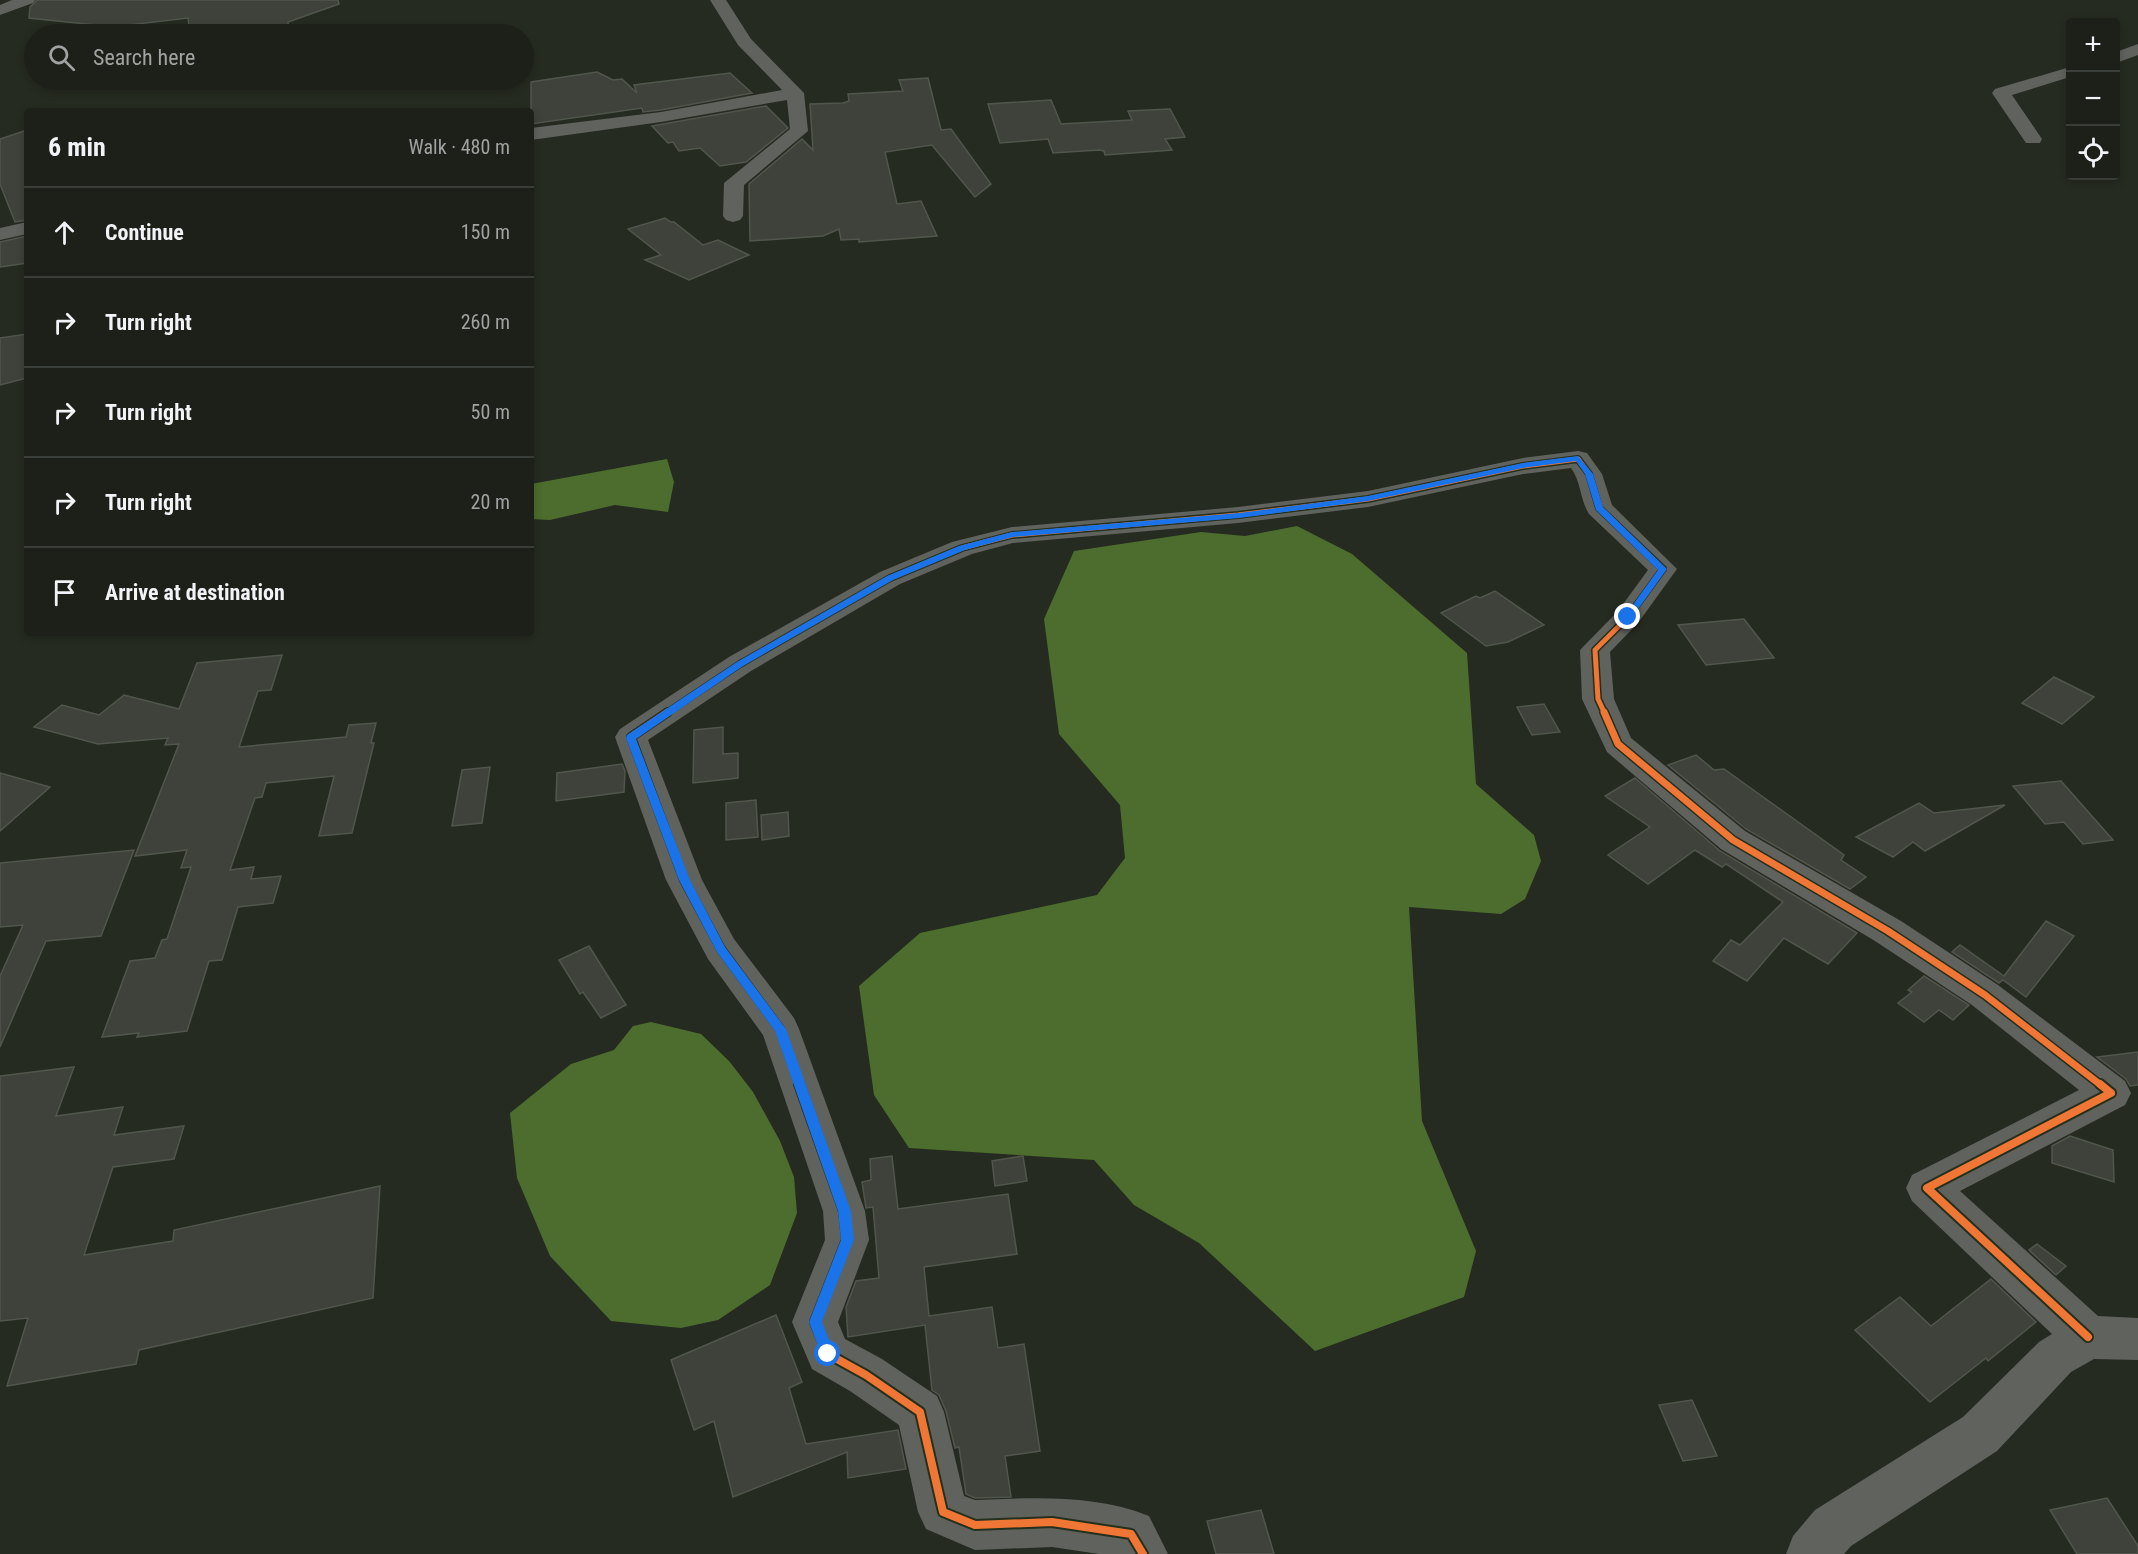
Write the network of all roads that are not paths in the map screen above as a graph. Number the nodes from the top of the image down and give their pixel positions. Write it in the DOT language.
graph roads {
  1 [pos="27,0"];
  2 [pos="718,0"];
  3 [pos="0,10"];
  4 [pos="2138,49"];
  5 [pos="2120,56"];
  6 [pos="2066,73"];
  7 [pos="795,93"];
  8 [pos="534,134"];
  9 [pos="2033,139"];
  10 [pos="733,216"];
  11 [pos="24,229"];
  12 [pos="0,234"];
  13 [pos="2088,1337"];
  14 [pos="2138,1339"];
  15 [pos="1143,1554"];
  16 [pos="1811,1554"];
  1 -- 3 [label="street"];
  2 -- 7 [label="street"];
  4 -- 5 [label="street"];
  6 -- 9 [label="street"];
  7 -- 8 [label="street"];
  7 -- 10 [label="street"];
  11 -- 12 [label="street"];
  13 -- 14 [label="street"];
  13 -- 15 [label="street"];
  13 -- 16 [label="street"];
}
